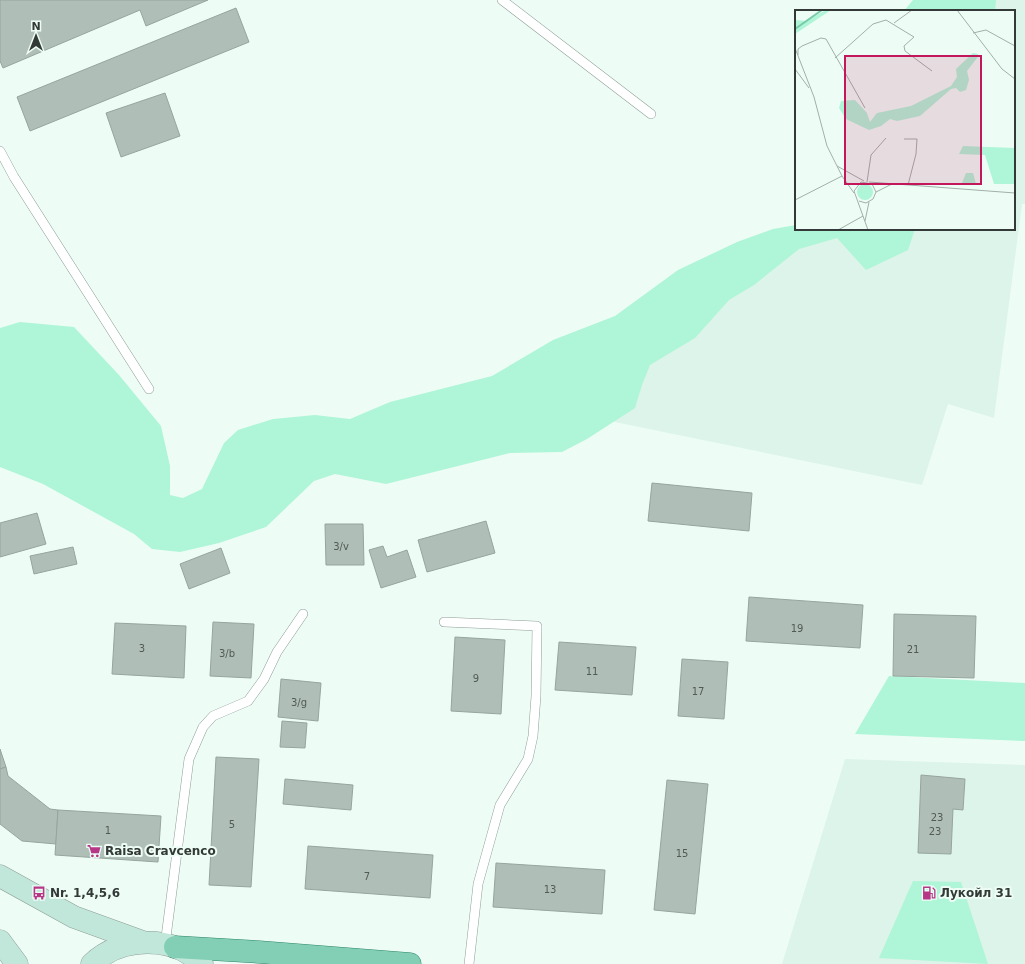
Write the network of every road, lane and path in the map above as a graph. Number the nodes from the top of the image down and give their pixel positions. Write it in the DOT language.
graph roads {
  1 [pos="502,0"];
  2 [pos="651,114"];
  3 [pos="0,151"];
  4 [pos="149,390"];
  5 [pos="303,614"];
  6 [pos="444,622"];
  7 [pos="0,876"];
  8 [pos="0,941"];
  9 [pos="143,942"];
  10 [pos="170,946"];
  11 [pos="354,962"];
  12 [pos="17,964"];
  13 [pos="92,964"];
  14 [pos="202,964"];
  15 [pos="410,964"];
  16 [pos="469,964"];
  1 -- 2 [label="lane"];
  3 -- 4 [label="lane"];
  5 -- 10 [label="lane"];
  6 -- 16 [label="lane"];
  7 -- 9 [label="main road"];
  8 -- 12 [label="main road"];
  9 -- 10 [label="main road"];
  9 -- 13 [label="main road"];
  10 -- 11 [label="main road"];
  10 -- 14 [label="main road"];
  11 -- 15 [label="main road"];
}
